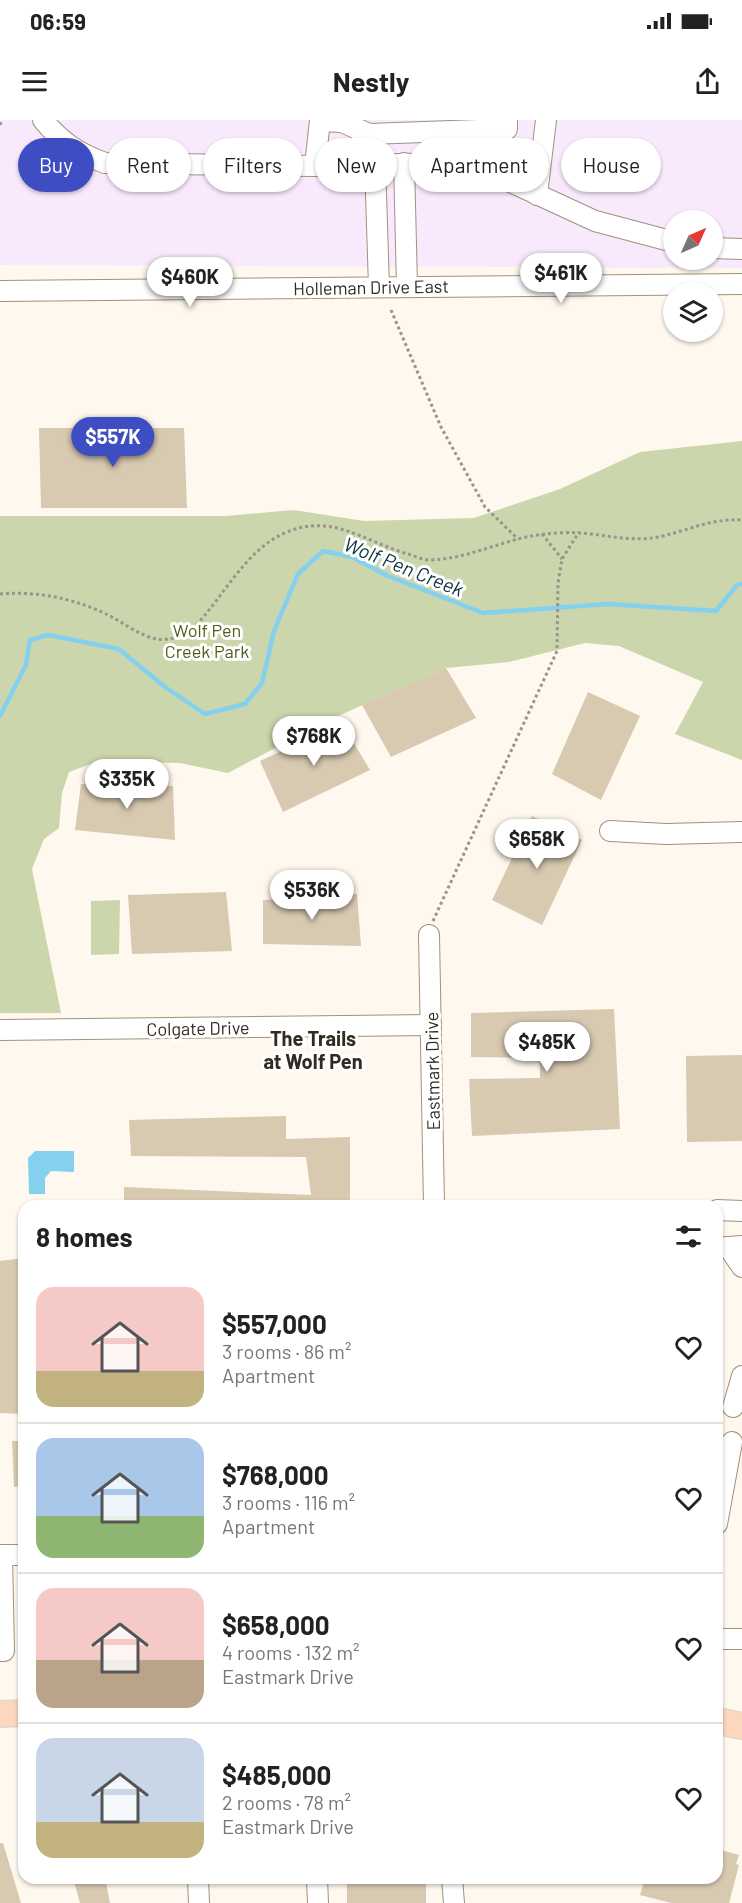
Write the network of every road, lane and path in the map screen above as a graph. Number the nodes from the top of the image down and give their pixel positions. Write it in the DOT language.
graph roads {
  1 [pos="2,120"];
  2 [pos="43,120"];
  3 [pos="546,120"];
  4 [pos="320,121"];
  5 [pos="507,124"];
  6 [pos="0,125"];
  7 [pos="318,138"];
  8 [pos="397,163"];
  9 [pos="404,163"];
  10 [pos="315,166"];
  11 [pos="376,192"];
  12 [pos="537,195"];
  13 [pos="663,239"];
  14 [pos="723,248"];
  15 [pos="742,249"];
  16 [pos="742,284"];
  17 [pos="407,286"];
  18 [pos="379,287"];
  19 [pos="0,291"];
  20 [pos="391,310"];
  21 [pos="742,520"];
  22 [pos="579,532"];
  23 [pos="542,534"];
  24 [pos="518,539"];
  25 [pos="562,559"];
  26 [pos="0,594"];
  27 [pos="610,831"];
  28 [pos="742,832"];
  29 [pos="429,935"];
  30 [pos="431,1025"];
  31 [pos="0,1029"];
  32 [pos="434,1200"];
  33 [pos="723,1210"];
  34 [pos="742,1211"];
  35 [pos="729,1247"];
  36 [pos="742,1267"];
  37 [pos="742,1376"];
  38 [pos="731,1406"];
  39 [pos="732,1442"];
  40 [pos="723,1491"];
  41 [pos="1,1556"];
  42 [pos="18,1556"];
  43 [pos="742,1639"];
  44 [pos="723,1640"];
  45 [pos="0,1652"];
  46 [pos="18,1713"];
  47 [pos="0,1714"];
  48 [pos="723,1722"];
  49 [pos="742,1726"];
  50 [pos="198,1884"];
  51 [pos="316,1884"];
  52 [pos="452,1884"];
  53 [pos="199,1903"];
  54 [pos="318,1903"];
  55 [pos="454,1903"];
  1 -- 6 [label="path"];
  2 -- 10 [label="street"];
  3 -- 12 [label="street"];
  4 -- 5 [label="street"];
  4 -- 7 [label="street"];
  8 -- 9 [label="street"];
  9 -- 12 [label="street"];
  9 -- 17 [label="street"];
  11 -- 18 [label="street"];
  12 -- 13 [label="street"];
  14 -- 15 [label="street"];
  16 -- 17 [label="street, Holleman Drive East"];
  17 -- 18 [label="street, Holleman Drive East"];
  18 -- 19 [label="street, Holleman Drive East"];
  20 -- 24 [label="path"];
  21 -- 22 [label="path"];
  22 -- 23 [label="path"];
  22 -- 25 [label="path"];
  23 -- 24 [label="path"];
  23 -- 25 [label="path"];
  24 -- 26 [label="path"];
  25 -- 29 [label="path"];
  27 -- 28 [label="street"];
  29 -- 30 [label="street, Eastmark Drive"];
  30 -- 31 [label="street, Colgate Drive"];
  30 -- 32 [label="street, Eastmark Drive"];
  33 -- 34 [label="street"];
  35 -- 36 [label="street"];
  37 -- 38 [label="street"];
  39 -- 40 [label="street"];
  41 -- 42 [label="street"];
  41 -- 45 [label="street"];
  43 -- 44 [label="street"];
  46 -- 47 [label="main road"];
  48 -- 49 [label="main road"];
  50 -- 53 [label="street"];
  51 -- 54 [label="street"];
  52 -- 55 [label="street"];
}
